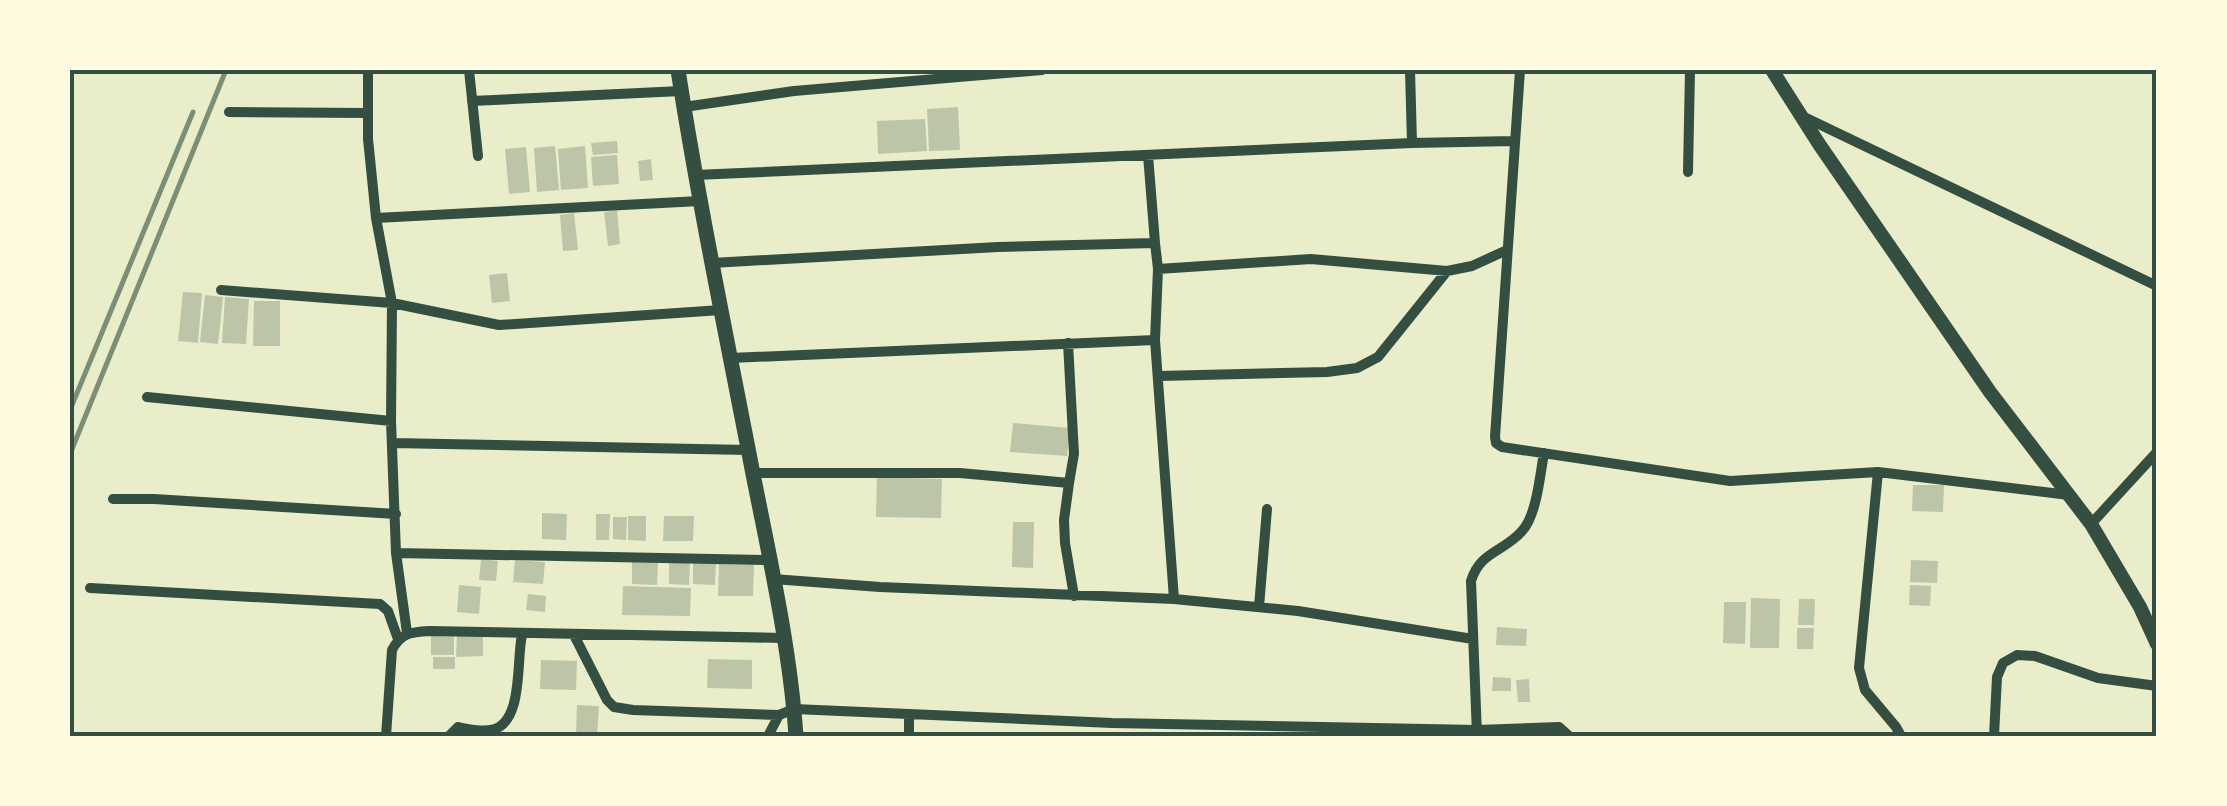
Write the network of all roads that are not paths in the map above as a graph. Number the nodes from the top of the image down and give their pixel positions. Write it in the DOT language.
graph roads {
  1 [pos="368,70"];
  2 [pos="469,70"];
  3 [pos="678,70"];
  4 [pos="1042,70"];
  5 [pos="1410,70"];
  6 [pos="1520,70"];
  7 [pos="1690,70"];
  8 [pos="1772,70"];
  9 [pos="682,99"];
  10 [pos="472,101"];
  11 [pos="229,112"];
  12 [pos="368,113"];
  13 [pos="1800,115"];
  14 [pos="1514,142"];
  15 [pos="1412,143"];
  16 [pos="1148,155"];
  17 [pos="478,156"];
  18 [pos="1688,172"];
  19 [pos="694,175"];
  20 [pos="700,201"];
  21 [pos="376,218"];
  22 [pos="1154,243"];
  23 [pos="1506,250"];
  24 [pos="712,263"];
  25 [pos="1158,269"];
  26 [pos="1447,270"];
  27 [pos="2157,286"];
  28 [pos="221,290"];
  29 [pos="392,303"];
  30 [pos="721,310"];
  31 [pos="1155,340"];
  32 [pos="1068,343"];
  33 [pos="730,358"];
  34 [pos="1158,376"];
  35 [pos="146,397"];
  36 [pos="391,421"];
  37 [pos="392,443"];
  38 [pos="748,450"];
  39 [pos="2157,452"];
  40 [pos="1544,453"];
  41 [pos="1878,472"];
  42 [pos="753,473"];
  43 [pos="1069,483"];
  44 [pos="2069,494"];
  45 [pos="113,499"];
  46 [pos="1266,509"];
  47 [pos="396,514"];
  48 [pos="2092,524"];
  49 [pos="396,553"];
  50 [pos="770,560"];
  51 [pos="773,579"];
  52 [pos="90,588"];
  53 [pos="1074,596"];
  54 [pos="1174,599"];
  55 [pos="1259,608"];
  56 [pos="522,634"];
  57 [pos="402,636"];
  58 [pos="574,636"];
  59 [pos="783,638"];
  60 [pos="1472,639"];
  61 [pos="2157,644"];
  62 [pos="2157,686"];
  63 [pos="786,712"];
  64 [pos="909,714"];
  65 [pos="1477,733"];
  66 [pos="386,736"];
  67 [pos="449,736"];
  68 [pos="768,736"];
  69 [pos="796,736"];
  70 [pos="908,736"];
  71 [pos="1569,736"];
  72 [pos="1901,736"];
  73 [pos="1994,736"];
  1 -- 12 [label="street"];
  2 -- 10 [label="street"];
  3 -- 9 [label="main road"];
  4 -- 9 [label="street"];
  5 -- 15 [label="street"];
  6 -- 14 [label="street"];
  7 -- 18 [label="street"];
  8 -- 13 [label="street"];
  9 -- 10 [label="street"];
  9 -- 19 [label="main road"];
  10 -- 17 [label="street"];
  11 -- 12 [label="street"];
  12 -- 21 [label="street"];
  13 -- 27 [label="street"];
  13 -- 44 [label="street"];
  14 -- 15 [label="street"];
  14 -- 23 [label="street"];
  15 -- 16 [label="street"];
  16 -- 19 [label="street"];
  16 -- 22 [label="street"];
  19 -- 20 [label="main road"];
  20 -- 21 [label="street"];
  20 -- 24 [label="main road"];
  21 -- 29 [label="street"];
  22 -- 24 [label="street"];
  22 -- 25 [label="street"];
  23 -- 26 [label="street"];
  23 -- 40 [label="street"];
  24 -- 30 [label="main road"];
  25 -- 26 [label="street"];
  25 -- 31 [label="street"];
  26 -- 34 [label="street"];
  28 -- 29 [label="street"];
  29 -- 30 [label="street"];
  29 -- 36 [label="street"];
  30 -- 33 [label="main road"];
  31 -- 32 [label="street"];
  31 -- 34 [label="street"];
  32 -- 33 [label="street"];
  32 -- 43 [label="street"];
  33 -- 38 [label="main road"];
  34 -- 54 [label="street"];
  35 -- 36 [label="street"];
  36 -- 37 [label="street"];
  37 -- 38 [label="street"];
  37 -- 47 [label="street"];
  38 -- 42 [label="main road"];
  39 -- 48 [label="street"];
  40 -- 41 [label="street"];
  40 -- 60 [label="street"];
  41 -- 44 [label="street"];
  41 -- 72 [label="street"];
  42 -- 43 [label="street"];
  42 -- 50 [label="main road"];
  43 -- 53 [label="street"];
  44 -- 48 [label="street"];
  45 -- 47 [label="street"];
  46 -- 55 [label="street"];
  47 -- 49 [label="street"];
  48 -- 61 [label="street"];
  49 -- 50 [label="street"];
  49 -- 57 [label="street"];
  50 -- 51 [label="main road"];
  51 -- 53 [label="street"];
  51 -- 59 [label="main road"];
  52 -- 57 [label="street"];
  53 -- 54 [label="street"];
  54 -- 55 [label="street"];
  55 -- 60 [label="street"];
  56 -- 57 [label="street"];
  56 -- 58 [label="street"];
  56 -- 67 [label="street"];
  57 -- 66 [label="street"];
  58 -- 59 [label="street"];
  58 -- 63 [label="street"];
  59 -- 63 [label="main road"];
  60 -- 65 [label="street"];
  62 -- 73 [label="street"];
  63 -- 64 [label="street"];
  63 -- 68 [label="street"];
  63 -- 69 [label="main road"];
  64 -- 65 [label="street"];
  64 -- 70 [label="street"];
  65 -- 71 [label="street"];
}
